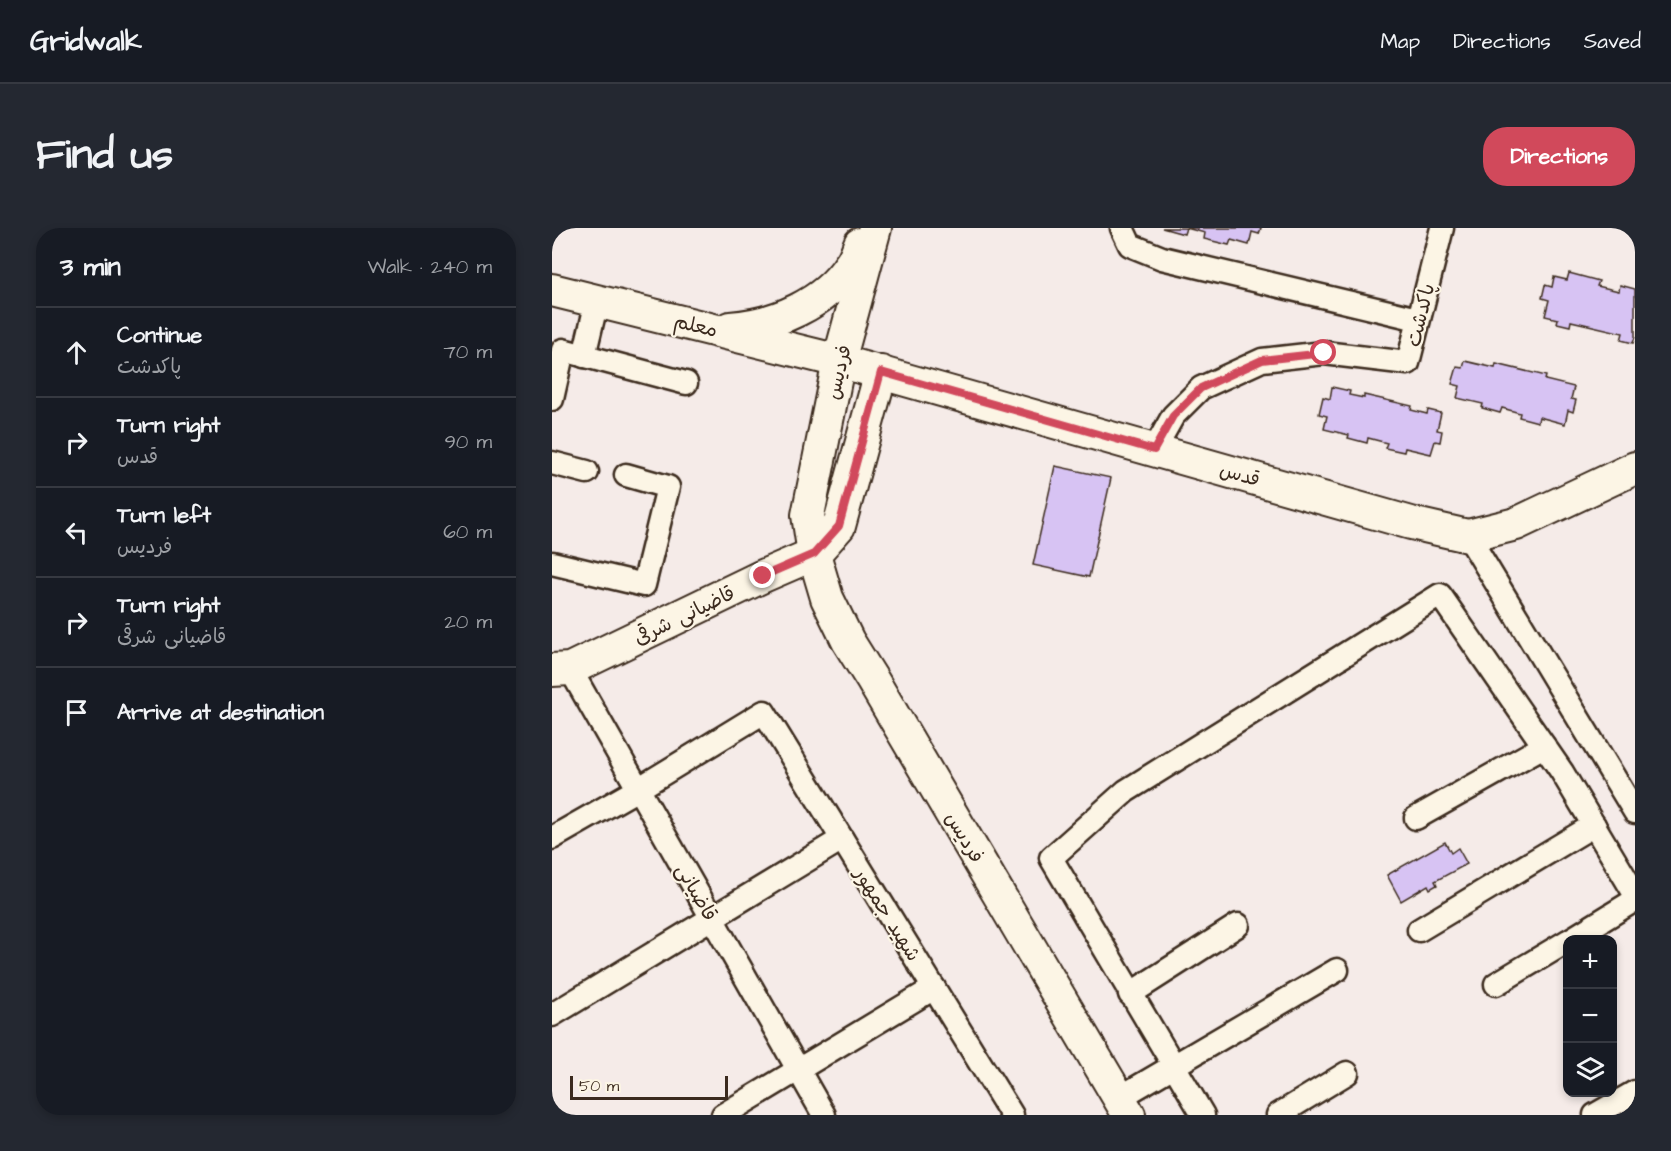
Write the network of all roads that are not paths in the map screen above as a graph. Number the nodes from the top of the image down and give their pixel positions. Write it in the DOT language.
graph roads {
  1 [pos="869,228"];
  2 [pos="875,228"];
  3 [pos="1122,228"];
  4 [pos="1442,228"];
  5 [pos="552,290"];
  6 [pos="597,301"];
  7 [pos="1418,319"];
  8 [pos="709,328"];
  9 [pos="584,356"];
  10 [pos="839,361"];
  11 [pos="881,372"];
  12 [pos="686,384"];
  13 [pos="552,399"];
  14 [pos="1154,450"];
  15 [pos="552,463"];
  16 [pos="586,472"];
  17 [pos="626,475"];
  18 [pos="1633,475"];
  19 [pos="1468,536"];
  20 [pos="814,554"];
  21 [pos="552,563"];
  22 [pos="561,669"];
  23 [pos="1544,746"];
  24 [pos="638,789"];
  25 [pos="1635,812"];
  26 [pos="1416,818"];
  27 [pos="1594,825"];
  28 [pos="552,838"];
  29 [pos="842,839"];
  30 [pos="1635,894"];
  31 [pos="1635,900"];
  32 [pos="712,919"];
  33 [pos="1238,925"];
  34 [pos="1419,930"];
  35 [pos="1577,935"];
  36 [pos="1563,944"];
  37 [pos="1337,970"];
  38 [pos="1496,984"];
  39 [pos="934,988"];
  40 [pos="1130,994"];
  41 [pos="552,1015"];
  42 [pos="1174,1065"];
  43 [pos="798,1070"];
  44 [pos="1347,1073"];
  45 [pos="1635,1092"];
  46 [pos="1124,1106"];
  47 [pos="723,1115"];
  48 [pos="824,1115"];
  49 [pos="1012,1115"];
  50 [pos="1203,1115"];
  51 [pos="1278,1115"];
  52 [pos="1595,1115"];
  1 -- 8 [label="street"];
  2 -- 10 [label="street, فردیس"];
  3 -- 7 [label="street"];
  4 -- 7 [label="street, پاکدشت"];
  5 -- 6 [label="street, معلم"];
  6 -- 8 [label="street, معلم"];
  6 -- 9 [label="street"];
  7 -- 14 [label="street, پاکدشت"];
  8 -- 10 [label="street, معلم"];
  9 -- 12 [label="street"];
  9 -- 13 [label="street"];
  10 -- 11 [label="street, قدس"];
  10 -- 20 [label="street, فردیس"];
  11 -- 14 [label="street, قدس"];
  11 -- 20 [label="street, فردیس"];
  14 -- 19 [label="street, قدس"];
  15 -- 16 [label="street"];
  17 -- 21 [label="street"];
  18 -- 19 [label="street, قدس"];
  19 -- 25 [label="street"];
  20 -- 22 [label="street, قاضیانی شرقی"];
  20 -- 46 [label="street, فردیس"];
  22 -- 24 [label="street, قاضیانی"];
  23 -- 26 [label="street"];
  23 -- 27 [label="street"];
  23 -- 40 [label="street"];
  24 -- 28 [label="street"];
  24 -- 29 [label="street, شهید جمهور"];
  24 -- 32 [label="street, قاضیانی"];
  27 -- 30 [label="street"];
  27 -- 34 [label="street"];
  29 -- 32 [label="street"];
  29 -- 39 [label="street, شهید جمهور"];
  31 -- 35 [label="street"];
  32 -- 41 [label="street"];
  32 -- 43 [label="street, قاضیانی"];
  33 -- 40 [label="street"];
  36 -- 38 [label="street"];
  37 -- 42 [label="street"];
  39 -- 43 [label="street"];
  39 -- 49 [label="street, شهید جمهور"];
  40 -- 42 [label="street"];
  42 -- 46 [label="street"];
  42 -- 50 [label="street"];
  43 -- 47 [label="street"];
  43 -- 48 [label="street, قاضیانی"];
  44 -- 51 [label="street"];
  45 -- 52 [label="street"];
}
